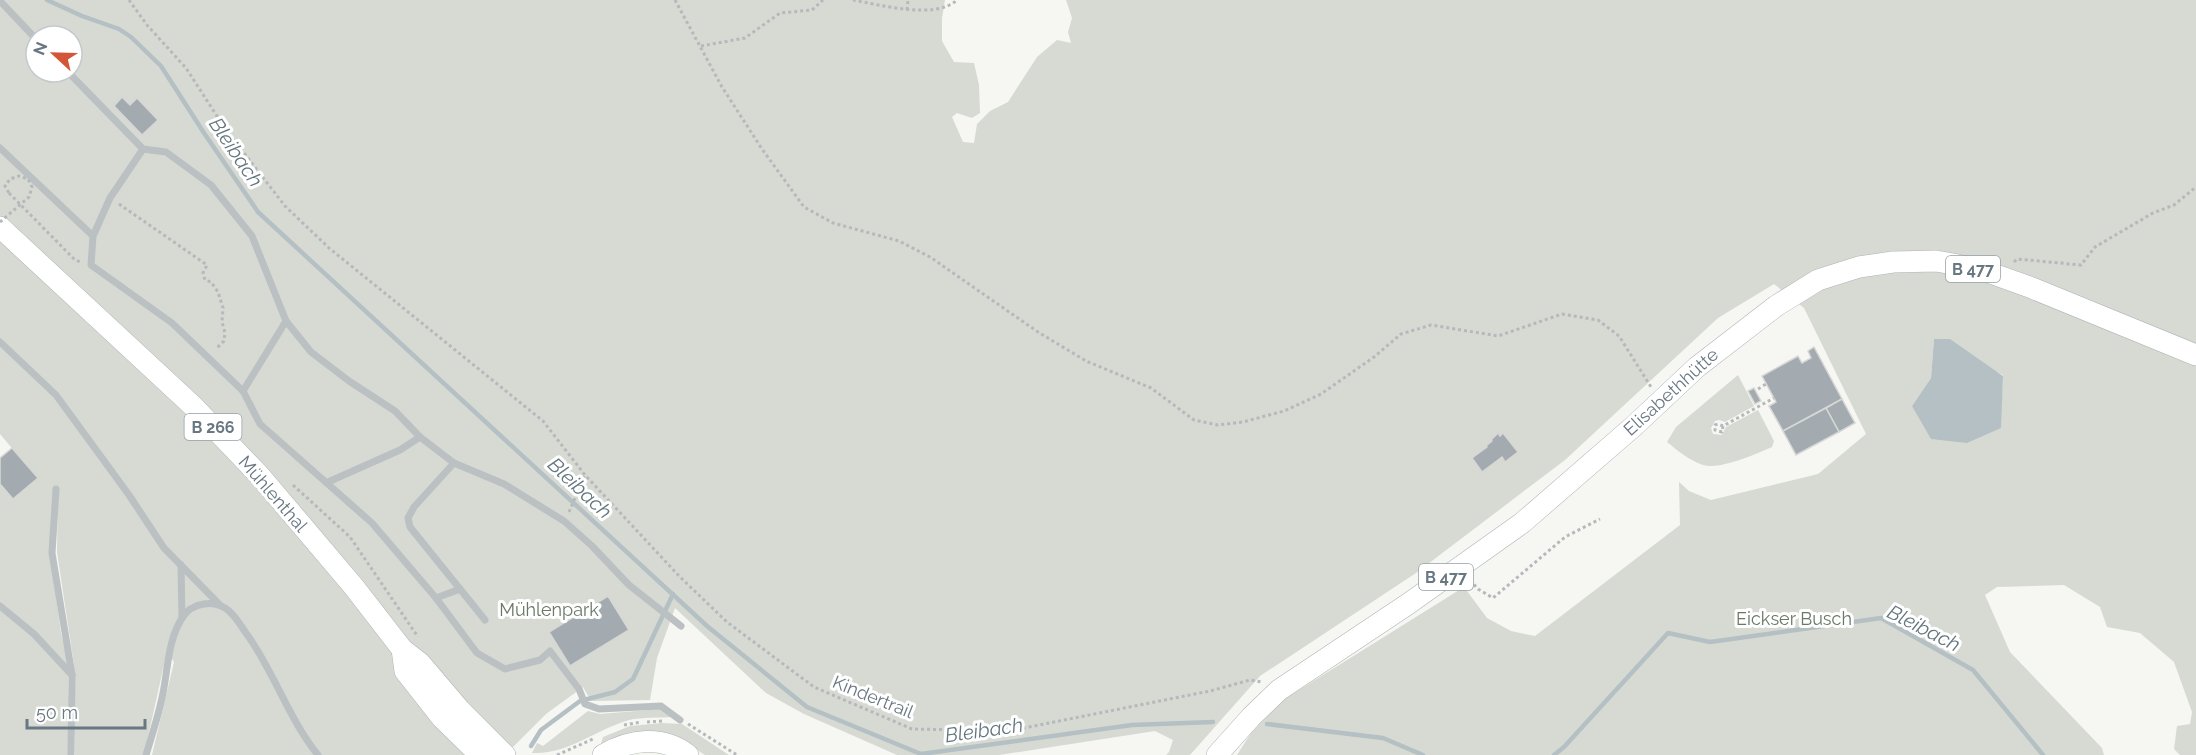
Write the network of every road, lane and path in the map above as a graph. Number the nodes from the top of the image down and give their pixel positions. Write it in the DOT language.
graph roads {
  1 [pos="129,0"];
  2 [pos="675,0"];
  3 [pos="823,0"];
  4 [pos="853,0"];
  5 [pos="908,0"];
  6 [pos="957,0"];
  7 [pos="0,1"];
  8 [pos="907,10"];
  9 [pos="24,26"];
  10 [pos="701,46"];
  11 [pos="80,84"];
  12 [pos="0,148"];
  13 [pos="142,149"];
  14 [pos="2196,187"];
  15 [pos="110,198"];
  16 [pos="0,222"];
  17 [pos="0,227"];
  18 [pos="93,237"];
  19 [pos="91,265"];
  20 [pos="2011,265"];
  21 [pos="286,321"];
  22 [pos="0,342"];
  23 [pos="2196,355"];
  24 [pos="208,358"];
  25 [pos="1766,384"];
  26 [pos="1651,387"];
  27 [pos="1758,389"];
  28 [pos="243,391"];
  29 [pos="1774,398"];
  30 [pos="1723,426"];
  31 [pos="420,437"];
  32 [pos="454,463"];
  33 [pos="585,475"];
  34 [pos="328,482"];
  35 [pos="56,489"];
  36 [pos="570,510"];
  37 [pos="1600,519"];
  38 [pos="181,565"];
  39 [pos="1459,568"];
  40 [pos="460,589"];
  41 [pos="436,598"];
  42 [pos="219,604"];
  43 [pos="0,606"];
  44 [pos="182,618"];
  45 [pos="485,620"];
  46 [pos="681,626"];
  47 [pos="402,649"];
  48 [pos="72,675"];
  49 [pos="1265,682"];
  50 [pos="680,720"];
  51 [pos="598,747"];
  52 [pos="71,755"];
  53 [pos="146,755"];
  54 [pos="318,755"];
  55 [pos="480,755"];
  56 [pos="505,755"];
  57 [pos="557,755"];
  58 [pos="688,755"];
  59 [pos="737,755"];
  60 [pos="1217,755"];
  1 -- 33 [label="path, Kindertrail"];
  2 -- 10 [label="path"];
  3 -- 10 [label="path"];
  4 -- 8 [label="path"];
  5 -- 8 [label="path"];
  6 -- 8 [label="path"];
  7 -- 9 [label="lane"];
  10 -- 26 [label="path"];
  11 -- 13 [label="lane"];
  12 -- 18 [label="lane"];
  13 -- 15 [label="lane"];
  13 -- 21 [label="lane"];
  14 -- 20 [label="path"];
  15 -- 18 [label="lane"];
  15 -- 24 [label="path"];
  16 -- 19 [label="path, bridge"];
  17 -- 47 [label="main road, Mühlenthal / B 266"];
  18 -- 19 [label="lane"];
  19 -- 24 [label="lane"];
  21 -- 28 [label="lane"];
  21 -- 31 [label="lane"];
  22 -- 38 [label="lane"];
  23 -- 39 [label="main road, Elisabethhütte / B 477"];
  24 -- 28 [label="lane"];
  25 -- 27 [label="path"];
  28 -- 34 [label="lane"];
  29 -- 30 [label="path"];
  31 -- 32 [label="lane"];
  31 -- 34 [label="lane"];
  32 -- 40 [label="lane"];
  32 -- 46 [label="lane"];
  33 -- 36 [label="path"];
  33 -- 49 [label="path, Kindertrail"];
  34 -- 41 [label="lane"];
  35 -- 48 [label="lane"];
  37 -- 39 [label="path"];
  38 -- 42 [label="lane"];
  38 -- 44 [label="lane"];
  39 -- 60 [label="main road, Elisabethhütte / B 477"];
  40 -- 41 [label="lane"];
  40 -- 45 [label="lane"];
  41 -- 50 [label="lane"];
  42 -- 44 [label="lane"];
  42 -- 54 [label="lane"];
  43 -- 48 [label="lane"];
  44 -- 53 [label="lane"];
  47 -- 55 [label="main road, Mühlenthal / B 266"];
  47 -- 56 [label="main road, Mühlenthal / B 266"];
  48 -- 52 [label="lane"];
  50 -- 59 [label="path"];
  51 -- 57 [label="path"];
  51 -- 58 [label="main road"];
}
